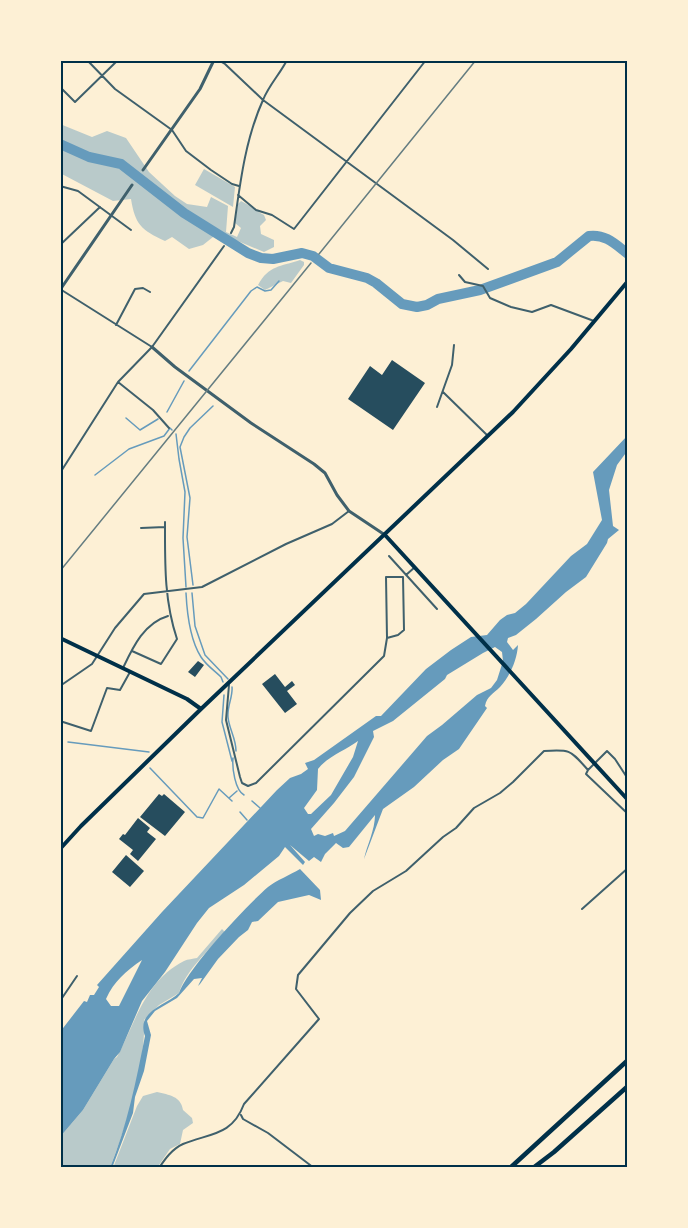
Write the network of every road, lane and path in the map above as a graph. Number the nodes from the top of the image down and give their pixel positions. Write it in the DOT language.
graph roads {
  1 [pos="87,60"];
  2 [pos="118,60"];
  3 [pos="216,60"];
  4 [pos="287,60"];
  5 [pos="426,60"];
  6 [pos="102,76"];
  7 [pos="60,87"];
  8 [pos="262,100"];
  9 [pos="171,130"];
  10 [pos="346,162"];
  11 [pos="143,170"];
  12 [pos="132,185"];
  13 [pos="60,186"];
  14 [pos="239,186"];
  15 [pos="238,195"];
  16 [pos="100,207"];
  17 [pos="111,215"];
  18 [pos="131,230"];
  19 [pos="231,233"];
  20 [pos="60,243"];
  21 [pos="224,246"];
  22 [pos="488,269"];
  23 [pos="459,275"];
  24 [pos="628,281"];
  25 [pos="60,290"];
  26 [pos="150,292"];
  27 [pos="594,321"];
  28 [pos="116,325"];
  29 [pos="454,345"];
  30 [pos="152,347"];
  31 [pos="118,382"];
  32 [pos="443,391"];
  33 [pos="437,407"];
  34 [pos="168,428"];
  35 [pos="488,436"];
  36 [pos="60,473"];
  37 [pos="349,511"];
  38 [pos="165,522"];
  39 [pos="165,527"];
  40 [pos="141,528"];
  41 [pos="385,535"];
  42 [pos="389,556"];
  43 [pos="415,567"];
  44 [pos="405,576"];
  45 [pos="166,591"];
  46 [pos="437,609"];
  47 [pos="169,615"];
  48 [pos="60,638"];
  49 [pos="387,638"];
  50 [pos="132,651"];
  51 [pos="96,655"];
  52 [pos="123,668"];
  53 [pos="130,672"];
  54 [pos="228,683"];
  55 [pos="60,686"];
  56 [pos="201,709"];
  57 [pos="60,721"];
  58 [pos="588,770"];
  59 [pos="628,779"];
  60 [pos="628,800"];
  61 [pos="628,814"];
  62 [pos="60,849"];
  63 [pos="628,868"];
  64 [pos="582,909"];
  65 [pos="77,976"];
  66 [pos="60,1001"];
  67 [pos="628,1060"];
  68 [pos="628,1086"];
  69 [pos="241,1115"];
  70 [pos="159,1168"];
  71 [pos="314,1168"];
  72 [pos="510,1168"];
  73 [pos="533,1168"];
  1 -- 6 [label="street"];
  2 -- 6 [label="street"];
  3 -- 8 [label="street"];
  3 -- 9 [label="street"];
  4 -- 8 [label="street"];
  5 -- 10 [label="street"];
  6 -- 7 [label="street"];
  6 -- 9 [label="street"];
  8 -- 10 [label="street"];
  8 -- 14 [label="street"];
  9 -- 11 [label="street"];
  9 -- 14 [label="street"];
  10 -- 15 [label="street"];
  10 -- 22 [label="street"];
  12 -- 17 [label="street"];
  13 -- 16 [label="street"];
  14 -- 15 [label="street"];
  15 -- 19 [label="street"];
  16 -- 17 [label="street"];
  16 -- 20 [label="street"];
  17 -- 18 [label="street"];
  17 -- 25 [label="street"];
  21 -- 30 [label="street"];
  23 -- 27 [label="street"];
  24 -- 27 [label="main road"];
  25 -- 28 [label="street"];
  26 -- 28 [label="street"];
  27 -- 35 [label="main road"];
  28 -- 30 [label="street"];
  29 -- 32 [label="street"];
  30 -- 31 [label="street"];
  30 -- 37 [label="street"];
  31 -- 34 [label="street"];
  31 -- 36 [label="street"];
  32 -- 33 [label="street"];
  32 -- 35 [label="street"];
  35 -- 41 [label="main road"];
  37 -- 41 [label="street"];
  37 -- 45 [label="street"];
  38 -- 39 [label="street"];
  39 -- 40 [label="street"];
  39 -- 45 [label="street"];
  41 -- 43 [label="main road"];
  41 -- 54 [label="main road"];
  42 -- 44 [label="street"];
  43 -- 44 [label="street"];
  43 -- 60 [label="main road"];
  44 -- 46 [label="street"];
  44 -- 49 [label="street"];
  44 -- 49 [label="street"];
  45 -- 47 [label="street"];
  45 -- 51 [label="street"];
  47 -- 50 [label="street"];
  47 -- 50 [label="street"];
  48 -- 51 [label="main road"];
  49 -- 54 [label="street"];
  50 -- 52 [label="street"];
  51 -- 52 [label="main road"];
  51 -- 55 [label="street"];
  52 -- 53 [label="main road"];
  53 -- 56 [label="main road"];
  53 -- 57 [label="street"];
  54 -- 56 [label="main road"];
  56 -- 62 [label="main road"];
  58 -- 59 [label="street"];
  58 -- 61 [label="street"];
  58 -- 69 [label="street"];
  63 -- 64 [label="street"];
  65 -- 66 [label="street"];
  67 -- 72 [label="highway"];
  68 -- 73 [label="highway"];
  69 -- 70 [label="street"];
  69 -- 71 [label="street"];
}
